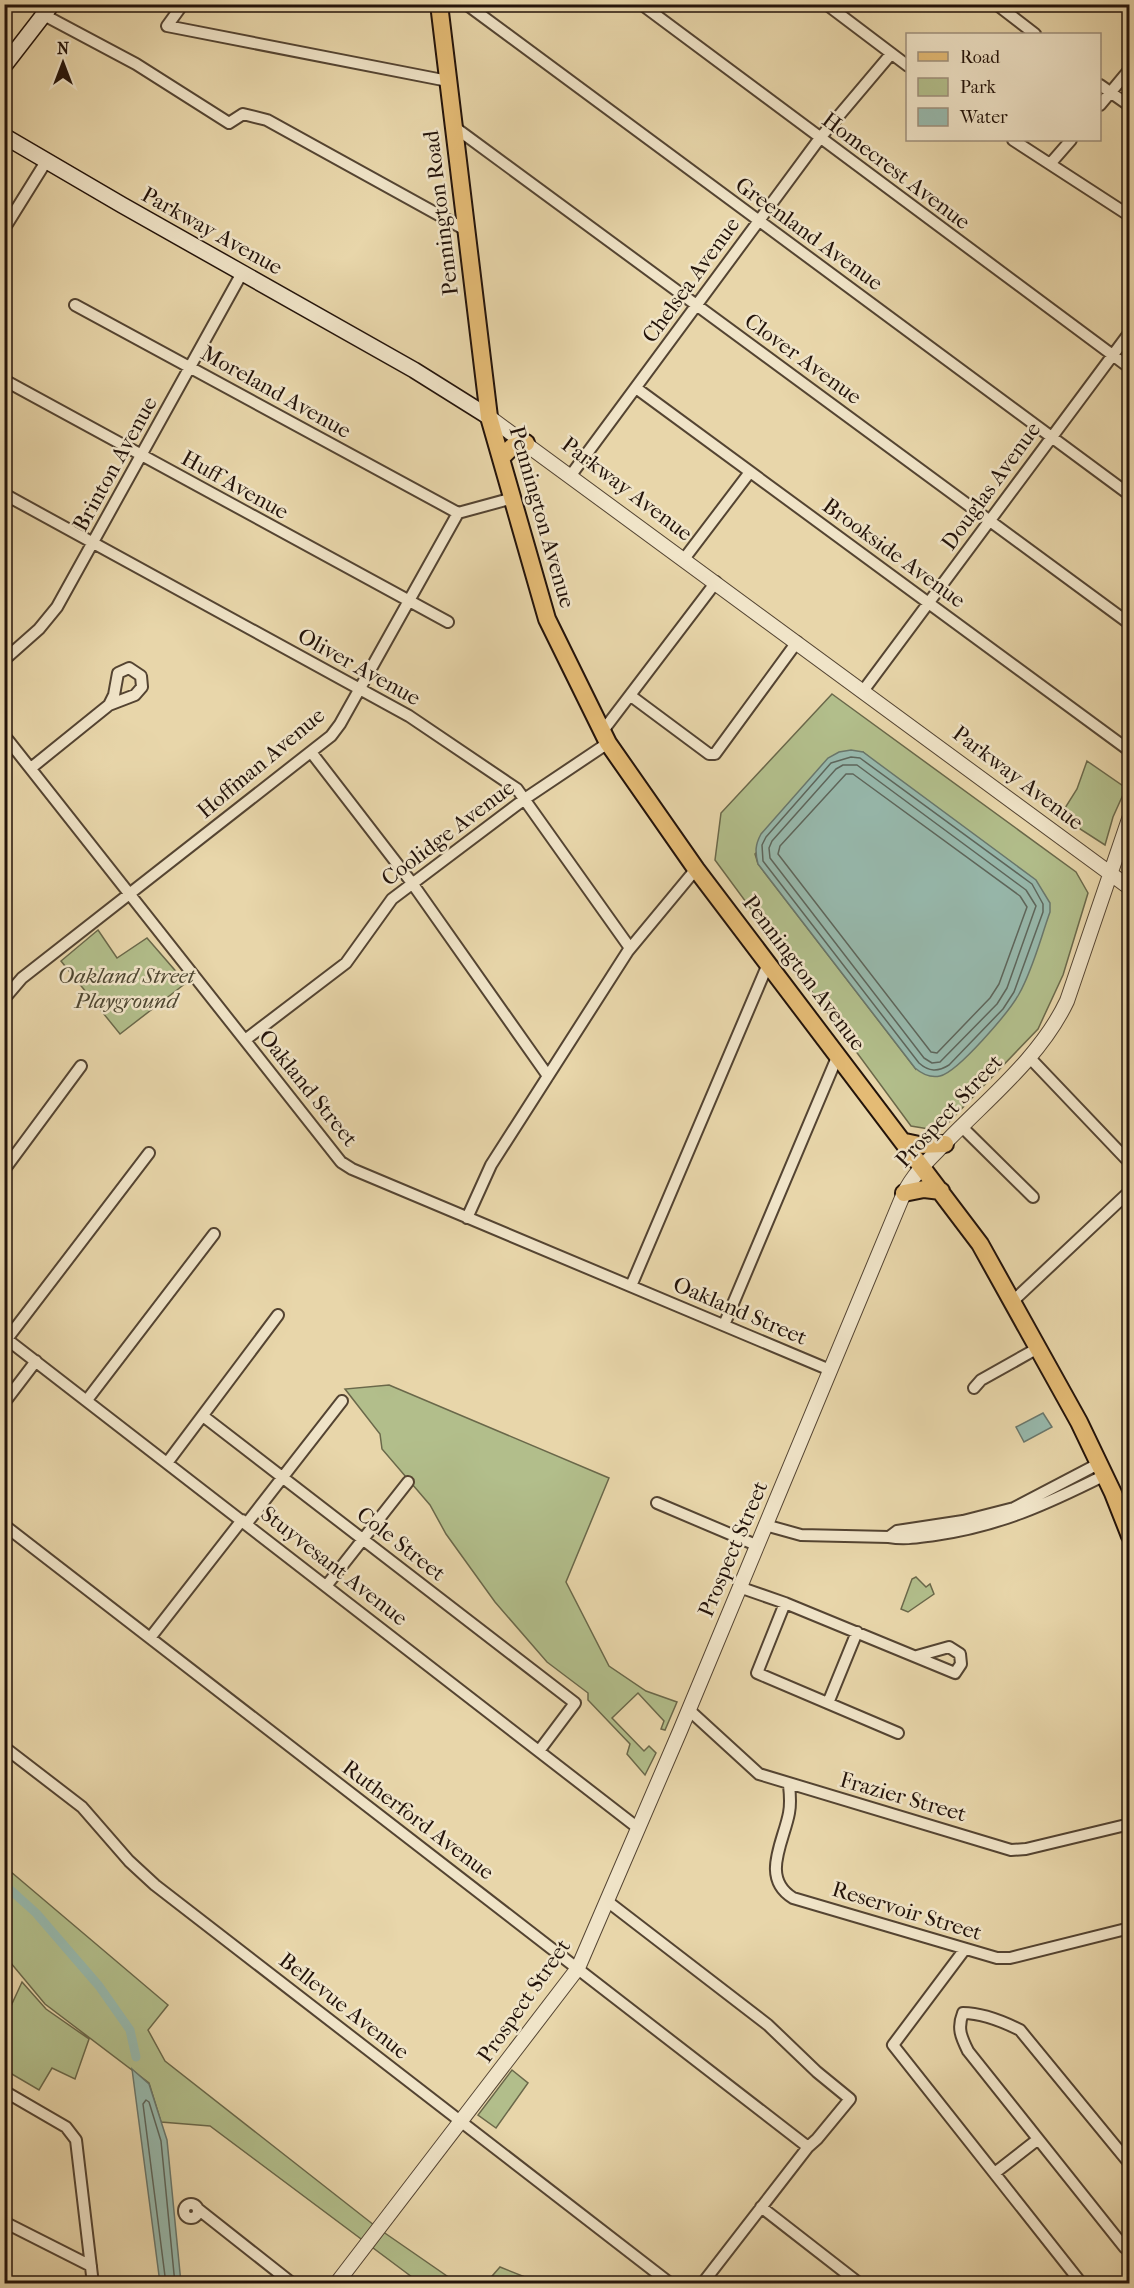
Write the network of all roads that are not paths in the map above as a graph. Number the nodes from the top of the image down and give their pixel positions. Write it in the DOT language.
graph roads {
  1 [pos="183,4"];
  2 [pos="439,4"];
  3 [pos="466,4"];
  4 [pos="641,4"];
  5 [pos="826,4"];
  6 [pos="996,4"];
  7 [pos="48,10"];
  8 [pos="1034,33"];
  9 [pos="891,54"];
  10 [pos="906,65"];
  11 [pos="4,66"];
  12 [pos="1130,69"];
  13 [pos="448,81"];
  14 [pos="1101,85"];
  15 [pos="1110,93"];
  16 [pos="1101,104"];
  17 [pos="1130,106"];
  18 [pos="453,126"];
  19 [pos="4,136"];
  20 [pos="820,138"];
  21 [pos="1015,141"];
  22 [pos="1070,141"];
  23 [pos="47,160"];
  24 [pos="1050,164"];
  25 [pos="1130,216"];
  26 [pos="759,221"];
  27 [pos="4,229"];
  28 [pos="466,230"];
  29 [pos="242,273"];
  30 [pos="75,305"];
  31 [pos="697,305"];
  32 [pos="1130,332"];
  33 [pos="1113,355"];
  34 [pos="190,368"];
  35 [pos="1130,368"];
  36 [pos="4,380"];
  37 [pos="636,388"];
  38 [pos="489,417"];
  39 [pos="1052,437"];
  40 [pos="526,443"];
  41 [pos="141,456"];
  42 [pos="501,458"];
  43 [pos="750,472"];
  44 [pos="571,475"];
  45 [pos="4,494"];
  46 [pos="1130,495"];
  47 [pos="513,498"];
  48 [pos="458,513"];
  49 [pos="990,521"];
  50 [pos="94,543"];
  51 [pos="684,560"];
  52 [pos="716,582"];
  53 [pos="407,602"];
  54 [pos="929,603"];
  55 [pos="448,622"];
  56 [pos="1130,624"];
  57 [pos="797,642"];
  58 [pos="4,660"];
  59 [pos="360,689"];
  60 [pos="863,691"];
  61 [pos="631,696"];
  62 [pos="109,705"];
  63 [pos="4,735"];
  64 [pos="605,737"];
  65 [pos="1130,751"];
  66 [pos="311,752"];
  67 [pos="31,768"];
  68 [pos="526,798"];
  69 [pos="1130,816"];
  70 [pos="696,869"];
  71 [pos="1109,874"];
  72 [pos="412,883"];
  73 [pos="1130,888"];
  74 [pos="129,894"];
  75 [pos="630,948"];
  76 [pos="768,964"];
  77 [pos="4,999"];
  78 [pos="244,1040"];
  79 [pos="838,1055"];
  80 [pos="1029,1057"];
  81 [pos="81,1066"];
  82 [pos="548,1076"];
  83 [pos="962,1127"];
  84 [pos="905,1142"];
  85 [pos="945,1144"];
  86 [pos="149,1153"];
  87 [pos="1130,1163"];
  88 [pos="922,1166"];
  89 [pos="4,1170"];
  90 [pos="941,1191"];
  91 [pos="1130,1191"];
  92 [pos="904,1193"];
  93 [pos="1033,1197"];
  94 [pos="467,1218"];
  95 [pos="214,1234"];
  96 [pos="631,1286"];
  97 [pos="1013,1301"];
  98 [pos="278,1315"];
  99 [pos="724,1325"];
  100 [pos="6,1338"];
  101 [pos="1038,1348"];
  102 [pos="36,1361"];
  103 [pos="830,1370"];
  104 [pos="974,1388"];
  105 [pos="87,1400"];
  106 [pos="342,1401"];
  107 [pos="4,1403"];
  108 [pos="203,1416"];
  109 [pos="167,1463"];
  110 [pos="1102,1469"];
  111 [pos="283,1478"];
  112 [pos="408,1482"];
  113 [pos="657,1503"];
  114 [pos="244,1522"];
  115 [pos="4,1525"];
  116 [pos="765,1525"];
  117 [pos="1130,1536"];
  118 [pos="363,1540"];
  119 [pos="756,1545"];
  120 [pos="327,1585"];
  121 [pos="739,1587"];
  122 [pos="785,1603"];
  123 [pos="857,1632"];
  124 [pos="150,1638"];
  125 [pos="917,1656"];
  126 [pos="828,1703"];
  127 [pos="688,1710"];
  128 [pos="898,1733"];
  129 [pos="4,1747"];
  130 [pos="539,1751"];
  131 [pos="789,1785"];
  132 [pos="1130,1824"];
  133 [pos="638,1828"];
  134 [pos="607,1901"];
  135 [pos="1130,1928"];
  136 [pos="965,1949"];
  137 [pos="578,1968"];
  138 [pos="4,2091"];
  139 [pos="461,2122"];
  140 [pos="1037,2140"];
  141 [pos="808,2147"];
  142 [pos="1130,2164"];
  143 [pos="996,2172"];
  144 [pos="761,2207"];
  145 [pos="198,2209"];
  146 [pos="4,2222"];
  147 [pos="1125,2248"];
  148 [pos="91,2266"];
  149 [pos="93,2283"];
  150 [pos="293,2283"];
  151 [pos="336,2283"];
  152 [pos="671,2283"];
  153 [pos="702,2283"];
  154 [pos="861,2283"];
  155 [pos="1082,2283"];
  1 -- 13 [label="street"];
  2 -- 13 [label="main road, Pennington Road"];
  3 -- 26 [label="street, Greenland Avenue"];
  4 -- 20 [label="street, Homecrest Avenue"];
  5 -- 9 [label="street"];
  6 -- 8 [label="street"];
  7 -- 11 [label="main road"];
  7 -- 28 [label="street"];
  9 -- 10 [label="street"];
  9 -- 20 [label="street, Chelsea Avenue"];
  12 -- 15 [label="street"];
  13 -- 18 [label="main road, Pennington Road"];
  14 -- 15 [label="street"];
  15 -- 16 [label="street"];
  15 -- 17 [label="street"];
  18 -- 28 [label="main road, Pennington Road"];
  18 -- 31 [label="street, Clover Avenue"];
  19 -- 23 [label="main road, Parkway Avenue"];
  20 -- 26 [label="street, Chelsea Avenue"];
  20 -- 33 [label="street, Homecrest Avenue"];
  21 -- 24 [label="street"];
  22 -- 24 [label="street"];
  23 -- 27 [label="street"];
  23 -- 29 [label="main road, Parkway Avenue"];
  24 -- 25 [label="street"];
  26 -- 31 [label="street, Chelsea Avenue"];
  26 -- 39 [label="street, Greenland Avenue"];
  28 -- 38 [label="main road, Pennington Road"];
  29 -- 34 [label="street, Brinton Avenue"];
  29 -- 38 [label="main road, Parkway Avenue"];
  30 -- 34 [label="street, Moreland Avenue"];
  31 -- 37 [label="street, Chelsea Avenue"];
  31 -- 49 [label="street, Clover Avenue"];
  32 -- 33 [label="street, Douglas Avenue"];
  33 -- 35 [label="street, Homecrest Avenue"];
  33 -- 39 [label="street, Douglas Avenue"];
  34 -- 41 [label="street, Brinton Avenue"];
  34 -- 48 [label="street, Moreland Avenue"];
  36 -- 41 [label="street, Huff Avenue"];
  37 -- 43 [label="street, Brookside Avenue"];
  37 -- 44 [label="street, Chelsea Avenue"];
  38 -- 40 [label="street, Parkway Avenue"];
  38 -- 42 [label="main road, Pennington Avenue"];
  39 -- 46 [label="street, Greenland Avenue"];
  39 -- 49 [label="street, Douglas Avenue"];
  40 -- 42 [label="main road"];
  40 -- 44 [label="street, Parkway Avenue"];
  41 -- 50 [label="street, Brinton Avenue"];
  41 -- 53 [label="street, Huff Avenue"];
  42 -- 47 [label="main road, Pennington Avenue"];
  43 -- 51 [label="street"];
  43 -- 54 [label="street, Brookside Avenue"];
  44 -- 51 [label="street, Parkway Avenue"];
  45 -- 50 [label="street, Oliver Avenue"];
  47 -- 48 [label="street"];
  47 -- 64 [label="main road, Pennington Avenue"];
  48 -- 53 [label="street, Hoffman Avenue"];
  49 -- 54 [label="street, Douglas Avenue"];
  49 -- 56 [label="street, Clover Avenue"];
  50 -- 58 [label="street, Brinton Avenue"];
  50 -- 59 [label="street, Oliver Avenue"];
  51 -- 52 [label="street, Parkway Avenue"];
  52 -- 57 [label="street, Parkway Avenue"];
  52 -- 61 [label="street, Coolidge Avenue"];
  53 -- 55 [label="street, Huff Avenue"];
  53 -- 59 [label="street, Hoffman Avenue"];
  54 -- 60 [label="street, Douglas Avenue"];
  54 -- 65 [label="street, Brookside Avenue"];
  57 -- 60 [label="street, Parkway Avenue"];
  57 -- 61 [label="street"];
  59 -- 66 [label="street, Hoffman Avenue"];
  59 -- 68 [label="street, Oliver Avenue"];
  60 -- 71 [label="street, Parkway Avenue"];
  61 -- 64 [label="street, Coolidge Avenue"];
  62 -- 67 [label="street"];
  63 -- 67 [label="street, Oakland Street"];
  64 -- 68 [label="street, Coolidge Avenue"];
  64 -- 70 [label="main road, Pennington Avenue"];
  66 -- 72 [label="street"];
  66 -- 74 [label="street, Hoffman Avenue"];
  67 -- 74 [label="street, Oakland Street"];
  68 -- 72 [label="street, Coolidge Avenue"];
  68 -- 75 [label="street, Oliver Avenue"];
  69 -- 71 [label="street, Prospect Street"];
  70 -- 75 [label="street"];
  70 -- 76 [label="main road, Pennington Avenue"];
  71 -- 73 [label="street, Parkway Avenue"];
  71 -- 80 [label="street, Prospect Street"];
  72 -- 78 [label="street, Coolidge Avenue"];
  72 -- 82 [label="street"];
  74 -- 77 [label="street, Hoffman Avenue"];
  74 -- 78 [label="street, Oakland Street"];
  75 -- 82 [label="street"];
  76 -- 79 [label="main road, Pennington Avenue"];
  76 -- 96 [label="street"];
  78 -- 94 [label="street, Oakland Street"];
  79 -- 84 [label="main road, Pennington Avenue"];
  79 -- 99 [label="street"];
  80 -- 83 [label="street, Prospect Street"];
  80 -- 87 [label="street"];
  81 -- 89 [label="street"];
  82 -- 94 [label="street"];
  83 -- 85 [label="street, Prospect Street"];
  83 -- 93 [label="street"];
  84 -- 85 [label="main road"];
  84 -- 88 [label="main road, Pennington Avenue"];
  85 -- 88 [label="street, Prospect Street"];
  86 -- 100 [label="street"];
  88 -- 90 [label="main road, Pennington Avenue"];
  88 -- 92 [label="street, Prospect Street"];
  90 -- 92 [label="main road"];
  90 -- 97 [label="main road, Pennington Avenue"];
  91 -- 97 [label="street"];
  92 -- 103 [label="street, Prospect Street"];
  94 -- 96 [label="street, Oakland Street"];
  95 -- 105 [label="street"];
  96 -- 99 [label="street, Oakland Street"];
  97 -- 101 [label="main road, Pennington Avenue"];
  98 -- 108 [label="street"];
  99 -- 103 [label="street, Oakland Street"];
  100 -- 102 [label="street, Stuyvesant Avenue"];
  101 -- 104 [label="street"];
  101 -- 110 [label="main road, Pennington Avenue"];
  102 -- 105 [label="street, Stuyvesant Avenue"];
  102 -- 107 [label="street"];
  103 -- 116 [label="street, Prospect Street"];
  105 -- 109 [label="street, Stuyvesant Avenue"];
  106 -- 111 [label="street"];
  108 -- 109 [label="street"];
  108 -- 111 [label="street, Cole Street"];
  109 -- 114 [label="street, Stuyvesant Avenue"];
  110 -- 116 [label="street"];
  110 -- 117 [label="main road, Pennington Avenue"];
  111 -- 114 [label="street"];
  111 -- 118 [label="street, Cole Street"];
  112 -- 118 [label="street"];
  113 -- 119 [label="street"];
  114 -- 120 [label="street, Stuyvesant Avenue"];
  114 -- 124 [label="street"];
  115 -- 124 [label="street, Rutherford Avenue"];
  116 -- 119 [label="street, Prospect Street"];
  118 -- 120 [label="street"];
  118 -- 130 [label="street, Cole Street"];
  119 -- 121 [label="street, Prospect Street"];
  120 -- 130 [label="street, Stuyvesant Avenue"];
  121 -- 122 [label="street"];
  121 -- 127 [label="street, Prospect Street"];
  122 -- 123 [label="street"];
  122 -- 126 [label="street"];
  123 -- 125 [label="street"];
  123 -- 126 [label="street"];
  124 -- 137 [label="street, Rutherford Avenue"];
  126 -- 128 [label="street"];
  127 -- 131 [label="street, Frazier Street"];
  127 -- 133 [label="street, Prospect Street"];
  129 -- 139 [label="street, Bellevue Avenue"];
  130 -- 133 [label="street, Stuyvesant Avenue"];
  131 -- 132 [label="street, Frazier Street"];
  131 -- 136 [label="street, Reservoir Street"];
  133 -- 134 [label="street, Prospect Street"];
  134 -- 137 [label="street, Prospect Street"];
  134 -- 141 [label="street"];
  135 -- 136 [label="street, Reservoir Street"];
  136 -- 143 [label="street"];
  137 -- 139 [label="street, Prospect Street"];
  137 -- 141 [label="street, Rutherford Avenue"];
  138 -- 148 [label="street"];
  139 -- 151 [label="street, Prospect Street"];
  139 -- 152 [label="street, Bellevue Avenue"];
  140 -- 142 [label="street"];
  140 -- 143 [label="street"];
  140 -- 147 [label="street"];
  141 -- 144 [label="street"];
  143 -- 155 [label="street"];
  144 -- 153 [label="street"];
  144 -- 154 [label="street"];
  145 -- 150 [label="street"];
  146 -- 148 [label="street"];
  148 -- 149 [label="street"];
}
